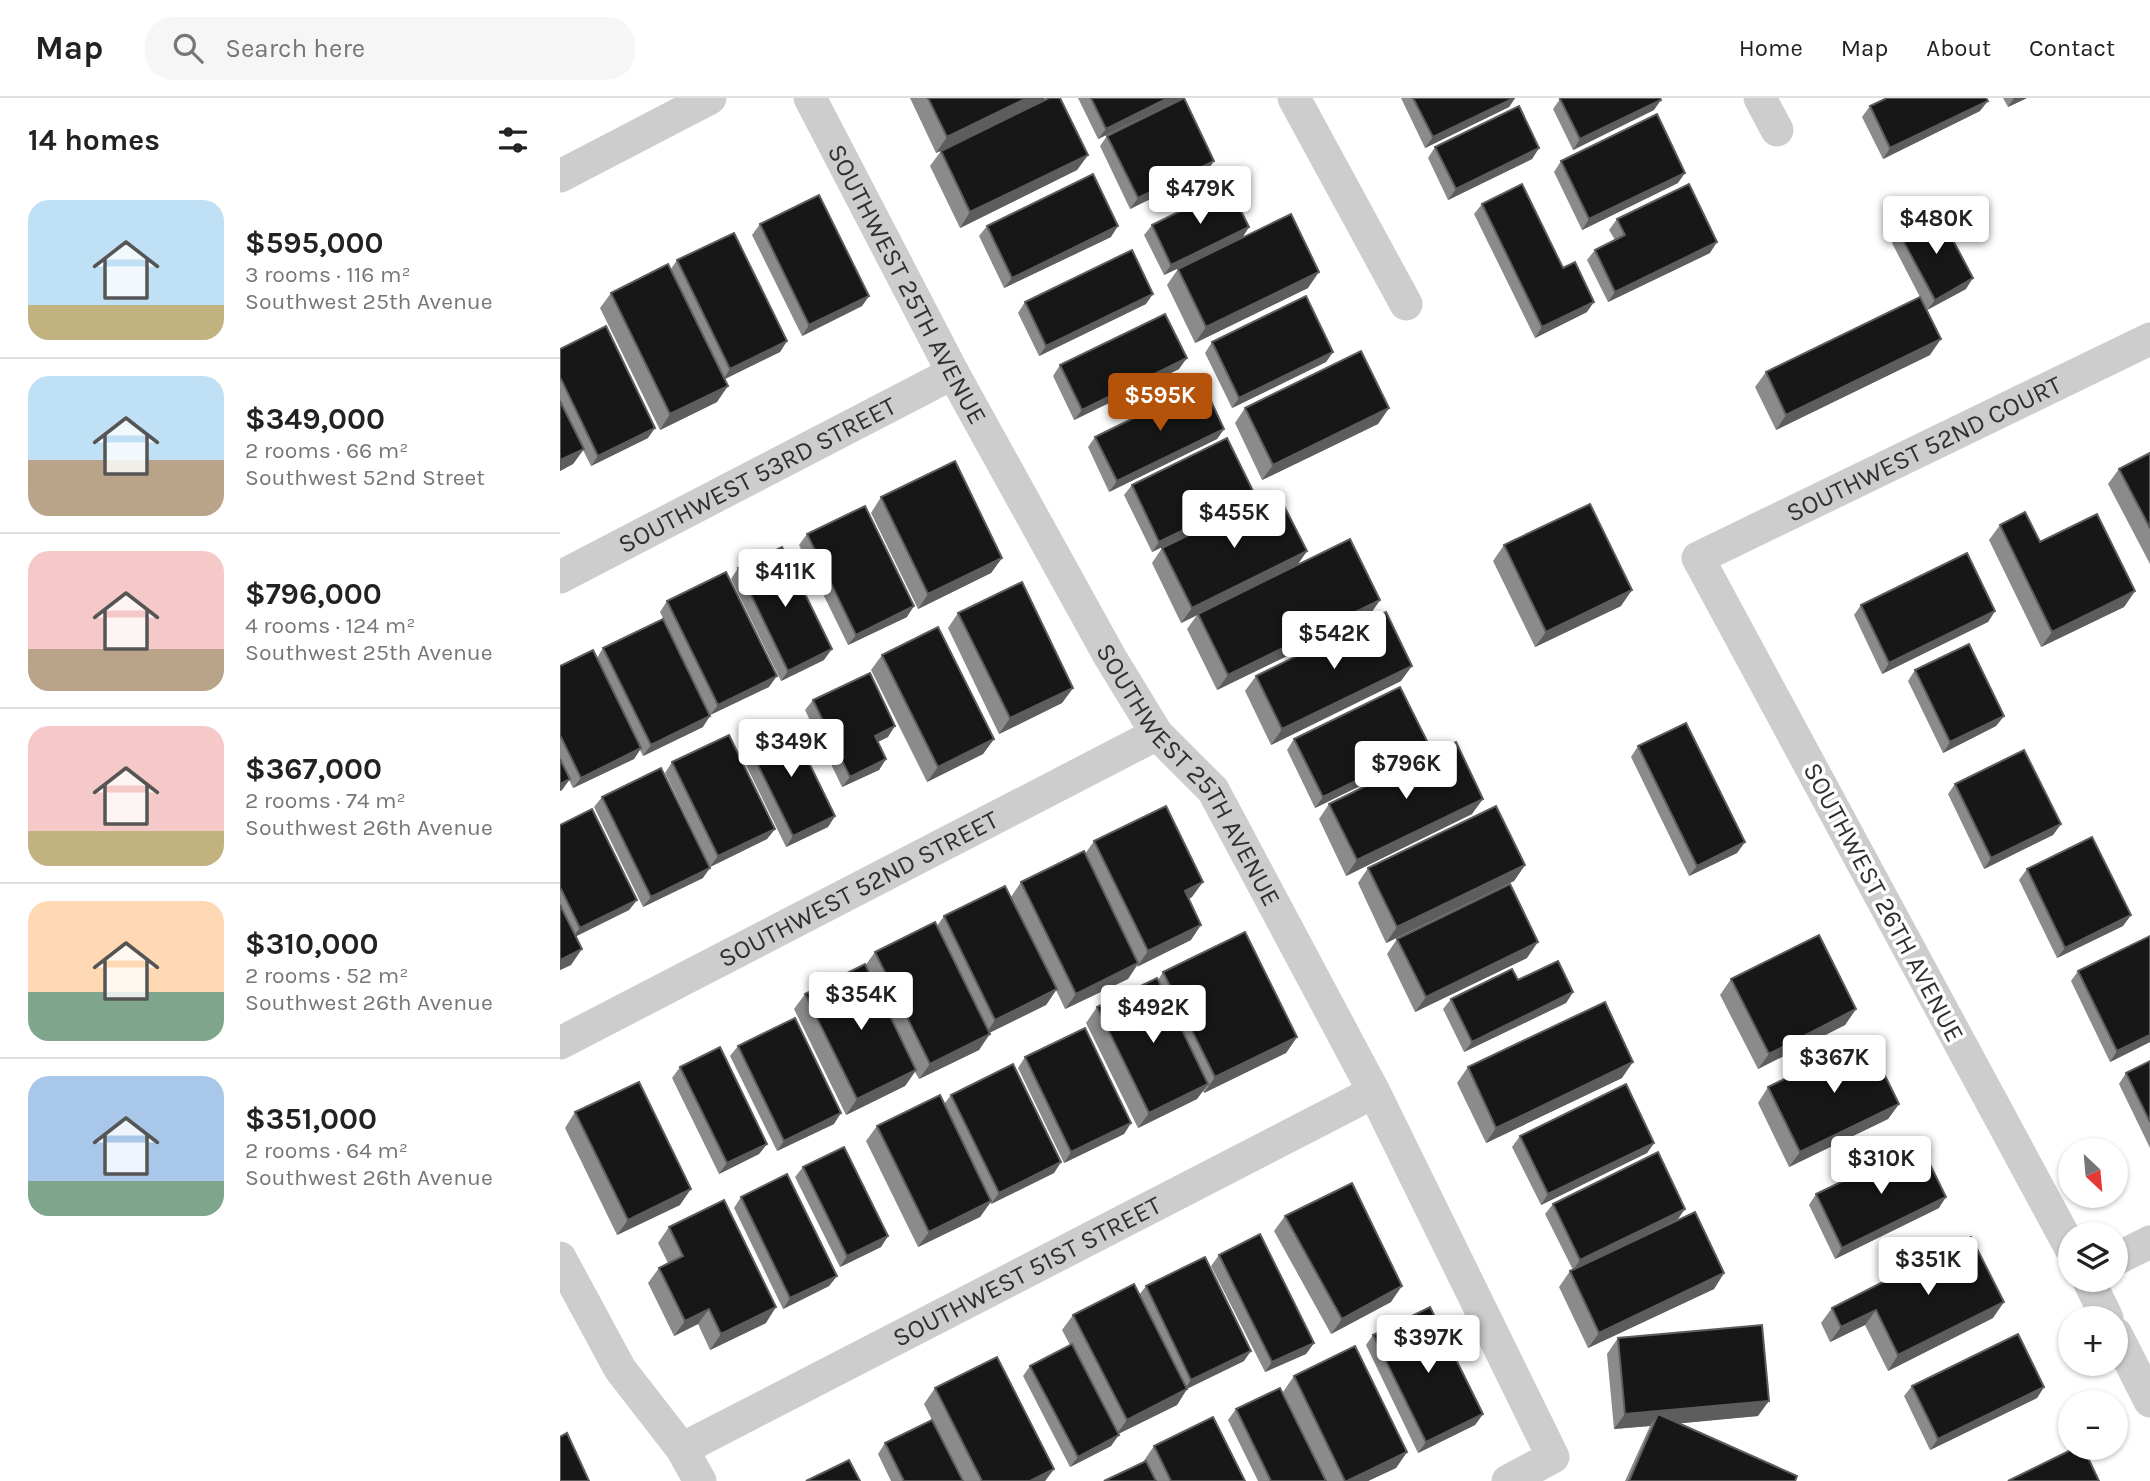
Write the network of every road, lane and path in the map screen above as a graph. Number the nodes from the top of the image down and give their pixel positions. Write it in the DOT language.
graph roads {
  1 [pos="710,98"];
  2 [pos="810,98"];
  3 [pos="1294,98"];
  4 [pos="1760,98"];
  5 [pos="1777,130"];
  6 [pos="560,176"];
  7 [pos="1406,304"];
  8 [pos="2150,339"];
  9 [pos="953,373"];
  10 [pos="1698,558"];
  11 [pos="560,577"];
  12 [pos="1157,734"];
  13 [pos="560,1043"];
  14 [pos="1374,1092"];
  15 [pos="2058,1225"];
  16 [pos="2150,1242"];
  17 [pos="2128,1253"];
  18 [pos="560,1258"];
  19 [pos="2128,1358"];
  20 [pos="2150,1401"];
  21 [pos="682,1449"];
  22 [pos="700,1481"];
  23 [pos="1508,1481"];
  1 -- 6 [label="street"];
  2 -- 9 [label="street, SOUTHWEST 25TH AVENUE"];
  3 -- 7 [label="street"];
  4 -- 5 [label="street"];
  8 -- 10 [label="street, SOUTHWEST 52ND COURT"];
  9 -- 11 [label="street, SOUTHWEST 53RD STREET"];
  9 -- 12 [label="street, SOUTHWEST 25TH AVENUE"];
  10 -- 15 [label="street, SOUTHWEST 26TH AVENUE"];
  12 -- 13 [label="street, SOUTHWEST 52ND STREET"];
  12 -- 14 [label="street, SOUTHWEST 25TH AVENUE"];
  14 -- 21 [label="street, SOUTHWEST 51ST STREET"];
  14 -- 23 [label="street, SOUTHWEST 25TH AVENUE"];
  16 -- 17 [label="street"];
  18 -- 21 [label="street"];
  19 -- 20 [label="street"];
  21 -- 22 [label="street"];
}
